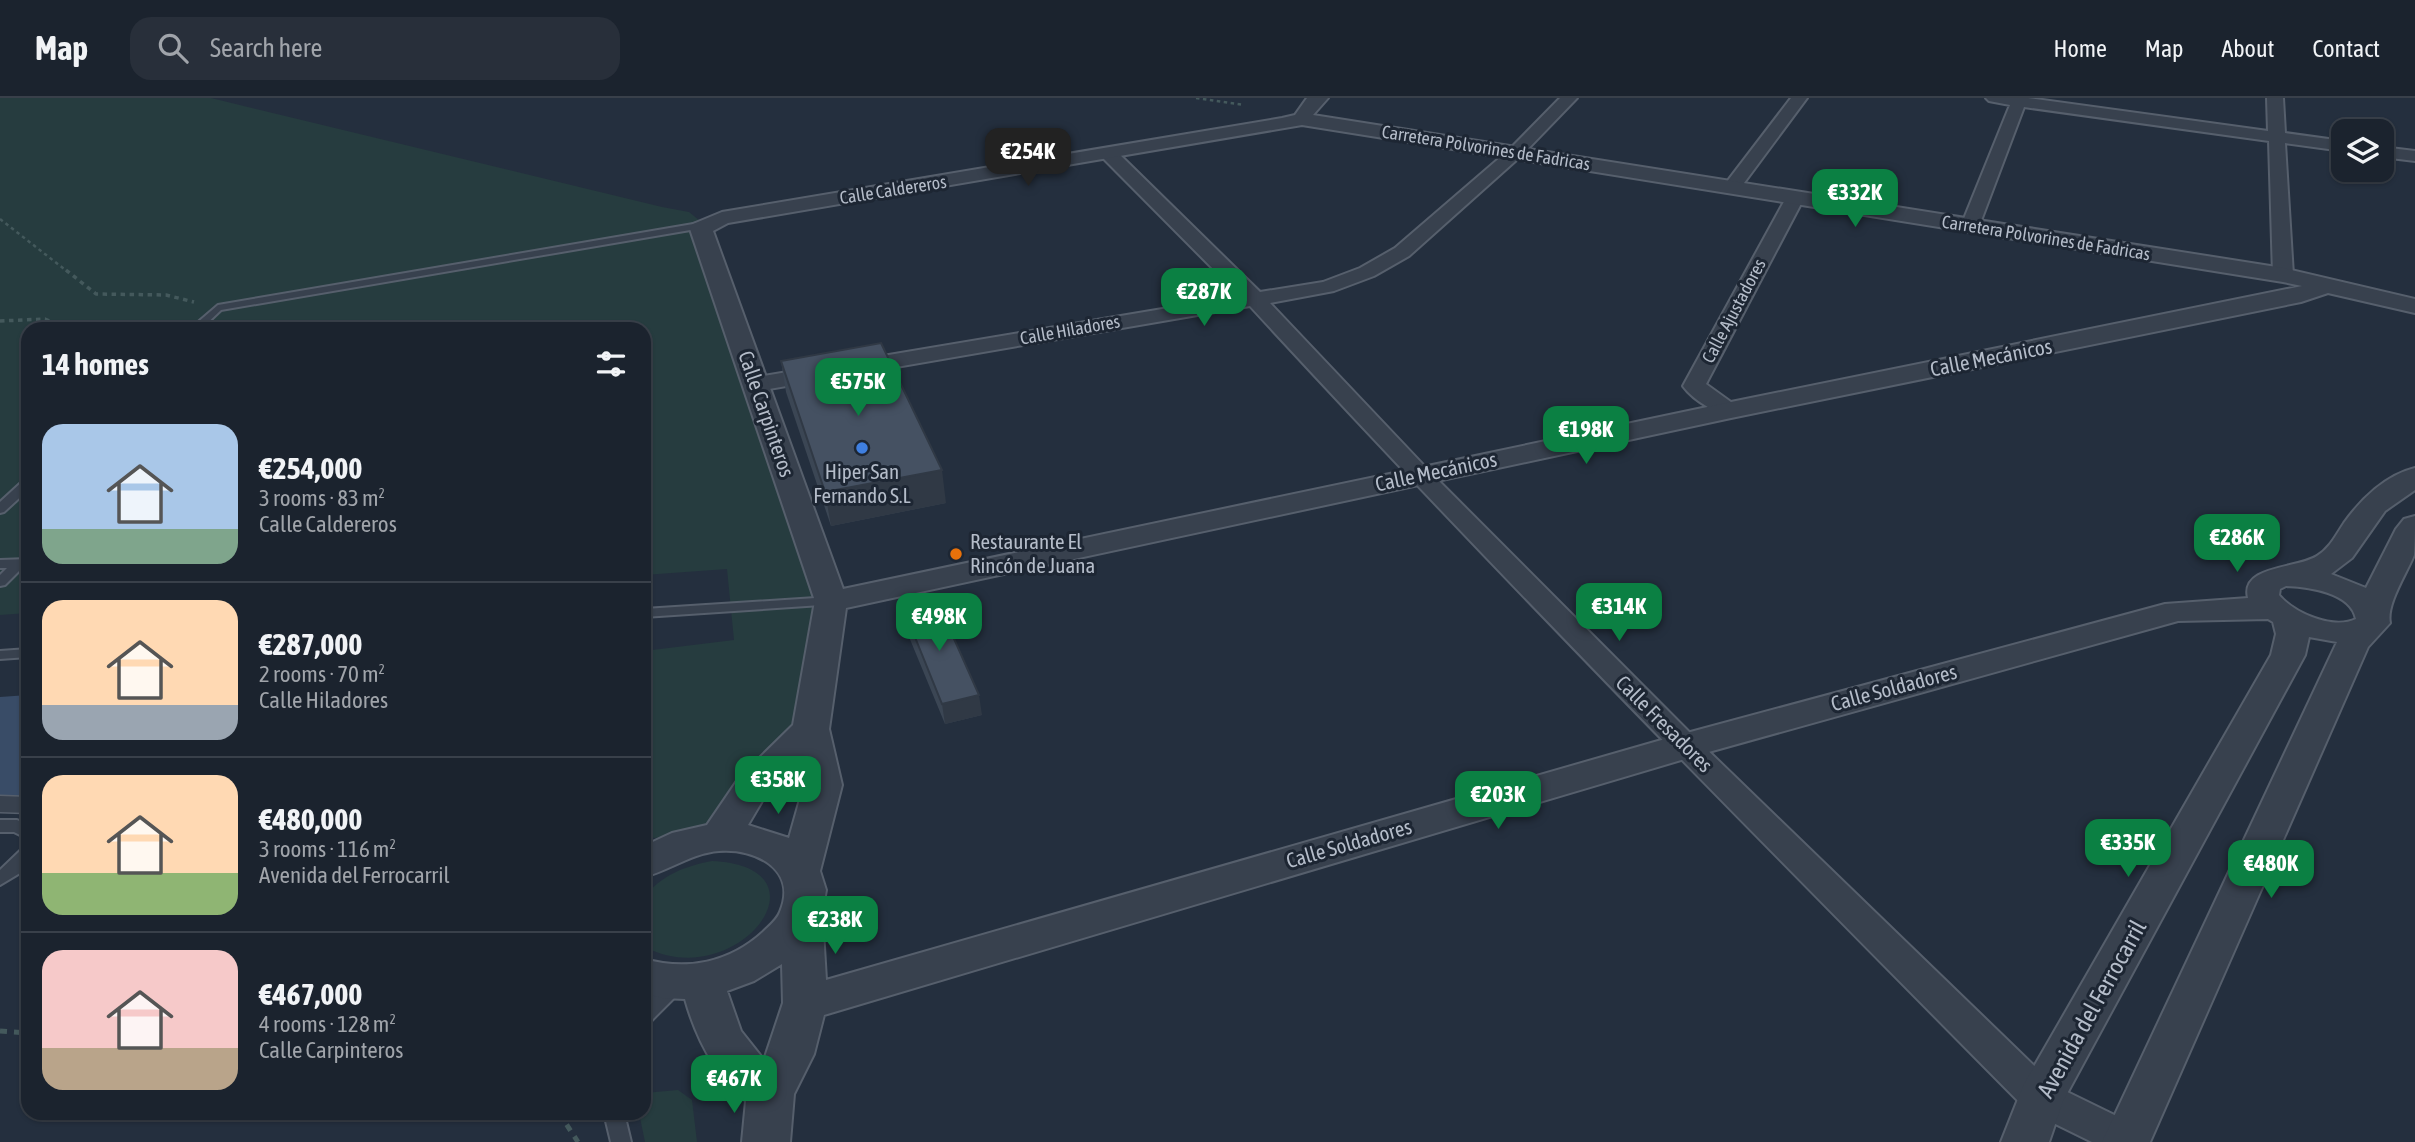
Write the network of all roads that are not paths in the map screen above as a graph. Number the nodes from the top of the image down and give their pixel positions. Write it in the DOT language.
graph roads {
  1 [pos="1319,98"];
  2 [pos="1569,98"];
  3 [pos="1799,98"];
  4 [pos="1994,98"];
  5 [pos="2275,98"];
  6 [pos="2019,100"];
  7 [pos="1302,119"];
  8 [pos="2278,137"];
  9 [pos="2331,144"];
  10 [pos="1516,152"];
  11 [pos="2394,153"];
  12 [pos="1109,154"];
  13 [pos="2415,156"];
  14 [pos="1732,187"];
  15 [pos="1795,198"];
  16 [pos="705,225"];
  17 [pos="1970,226"];
  18 [pos="2283,275"];
  19 [pos="2328,285"];
  20 [pos="1255,299"];
  21 [pos="2415,306"];
  22 [pos="203,322"];
  23 [pos="757,384"];
  24 [pos="1731,410"];
  25 [pos="1420,476"];
  26 [pos="2415,477"];
  27 [pos="21,490"];
  28 [pos="0,509"];
  29 [pos="2415,525"];
  30 [pos="21,563"];
  31 [pos="0,564"];
  32 [pos="21,565"];
  33 [pos="2294,576"];
  34 [pos="0,582"];
  35 [pos="831,601"];
  36 [pos="2275,604"];
  37 [pos="651,612"];
  38 [pos="2370,622"];
  39 [pos="21,654"];
  40 [pos="0,655"];
  41 [pos="811,729"];
  42 [pos="1685,746"];
  43 [pos="0,804"];
  44 [pos="20,824"];
  45 [pos="720,837"];
  46 [pos="651,854"];
  47 [pos="801,892"];
  48 [pos="675,980"];
  49 [pos="805,1003"];
  50 [pos="651,1008"];
  51 [pos="770,1094"];
  52 [pos="2041,1098"];
  53 [pos="616,1120"];
  54 [pos="2127,1141"];
  55 [pos="621,1142"];
  56 [pos="766,1142"];
  57 [pos="2025,1142"];
  1 -- 7 [label="street"];
  2 -- 10 [label="street, Calle Hiladores"];
  3 -- 14 [label="street"];
  4 -- 6 [label="street"];
  5 -- 8 [label="street"];
  6 -- 8 [label="street"];
  6 -- 17 [label="street"];
  7 -- 10 [label="street, Carretera Polvorines de Fadricas"];
  7 -- 12 [label="street, Calle Caldereros"];
  8 -- 9 [label="street"];
  8 -- 18 [label="street"];
  10 -- 14 [label="street, Carretera Polvorines de Fadricas"];
  10 -- 20 [label="street, Calle Hiladores"];
  11 -- 13 [label="street"];
  12 -- 16 [label="street, Calle Caldereros"];
  12 -- 20 [label="street, Calle Fresadores"];
  14 -- 15 [label="street, Carretera Polvorines de Fadricas"];
  15 -- 17 [label="street, Carretera Polvorines de Fadricas"];
  15 -- 24 [label="street, Calle Ajustadores"];
  16 -- 22 [label="lane"];
  16 -- 23 [label="street, Calle Carpinteros"];
  17 -- 18 [label="street, Carretera Polvorines de Fadricas"];
  18 -- 19 [label="street, Carretera Polvorines de Fadricas"];
  19 -- 21 [label="street, Carretera Polvorines de Fadricas"];
  19 -- 24 [label="street, Calle Mecánicos"];
  20 -- 23 [label="street, Calle Hiladores"];
  20 -- 25 [label="street, Calle Fresadores"];
  23 -- 35 [label="street, Calle Carpinteros"];
  24 -- 25 [label="street, Calle Mecánicos"];
  25 -- 35 [label="street, Calle Mecánicos"];
  25 -- 42 [label="street, Calle Fresadores"];
  26 -- 33 [label="street"];
  27 -- 28 [label="lane"];
  29 -- 38 [label="street"];
  30 -- 31 [label="lane"];
  32 -- 34 [label="lane"];
  33 -- 36 [label="street"];
  33 -- 38 [label="street"];
  35 -- 37 [label="lane"];
  35 -- 41 [label="street, Calle Carpinteros"];
  36 -- 38 [label="street"];
  36 -- 42 [label="street, Calle Soldadores"];
  36 -- 52 [label="street, Avenida del Ferrocarril"];
  38 -- 54 [label="street"];
  39 -- 40 [label="lane"];
  41 -- 45 [label="street"];
  41 -- 47 [label="street"];
  42 -- 49 [label="street, Calle Soldadores"];
  42 -- 52 [label="street, Calle Fresadores"];
  43 -- 44 [label="street"];
  45 -- 46 [label="street"];
  45 -- 47 [label="street"];
  47 -- 48 [label="street"];
  47 -- 49 [label="street"];
  48 -- 50 [label="lane"];
  48 -- 51 [label="street"];
  49 -- 51 [label="street"];
  51 -- 56 [label="street"];
  52 -- 54 [label="street, Calle Fresadores"];
  52 -- 57 [label="street, Avenida del Ferrocarril"];
  53 -- 55 [label="lane"];
}
